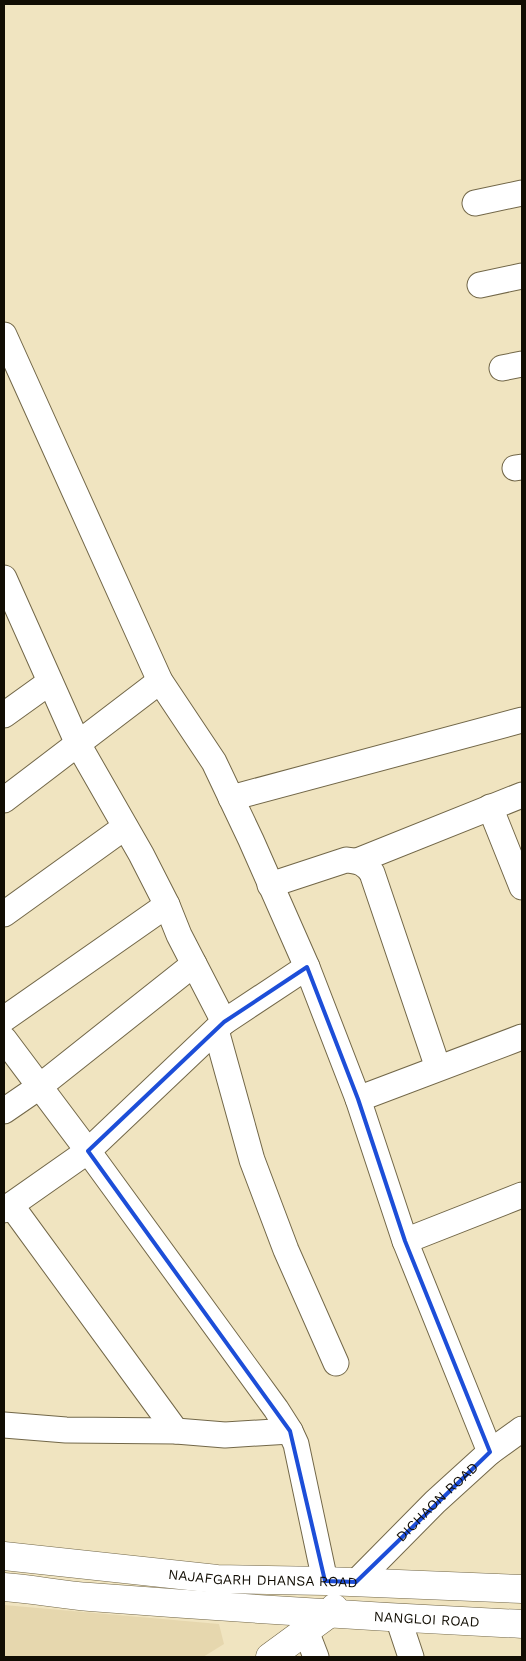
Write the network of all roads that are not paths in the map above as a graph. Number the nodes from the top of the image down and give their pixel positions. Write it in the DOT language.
graph roads {
  1 [pos="522,194"];
  2 [pos="475,203"];
  3 [pos="522,276"];
  4 [pos="480,284"];
  5 [pos="4,335"];
  6 [pos="4,578"];
  7 [pos="10,608"];
  8 [pos="160,680"];
  9 [pos="50,682"];
  10 [pos="4,715"];
  11 [pos="522,720"];
  12 [pos="78,744"];
  13 [pos="522,795"];
  14 [pos="231,798"];
  15 [pos="4,800"];
  16 [pos="490,807"];
  17 [pos="125,827"];
  18 [pos="357,861"];
  19 [pos="270,885"];
  20 [pos="522,887"];
  21 [pos="167,905"];
  22 [pos="4,914"];
  23 [pos="194,964"];
  24 [pos="307,968"];
  25 [pos="4,1019"];
  26 [pos="220,1026"];
  27 [pos="522,1037"];
  28 [pos="4,1039"];
  29 [pos="438,1068"];
  30 [pos="39,1087"];
  31 [pos="358,1099"];
  32 [pos="4,1111"];
  33 [pos="88,1151"];
  34 [pos="522,1195"];
  35 [pos="8,1208"];
  36 [pos="405,1241"];
  37 [pos="336,1363"];
  38 [pos="4,1426"];
  39 [pos="522,1429"];
  40 [pos="176,1431"];
  41 [pos="290,1431"];
  42 [pos="490,1452"];
  43 [pos="4,1556"];
  44 [pos="324,1581"];
  45 [pos="356,1582"];
  46 [pos="4,1587"];
  47 [pos="522,1589"];
  48 [pos="330,1613"];
  49 [pos="398,1618"];
  50 [pos="522,1624"];
  51 [pos="306,1631"];
  52 [pos="270,1657"];
  53 [pos="316,1657"];
  54 [pos="411,1657"];
  1 -- 2 [label="street"];
  3 -- 4 [label="street"];
  5 -- 8 [label="street"];
  6 -- 7 [label="street"];
  7 -- 9 [label="street"];
  8 -- 12 [label="street"];
  8 -- 14 [label="street"];
  9 -- 10 [label="street"];
  9 -- 12 [label="street"];
  11 -- 14 [label="street"];
  12 -- 15 [label="street"];
  12 -- 17 [label="street"];
  13 -- 16 [label="street"];
  14 -- 19 [label="street"];
  16 -- 18 [label="street"];
  16 -- 20 [label="street"];
  17 -- 21 [label="street"];
  17 -- 22 [label="street"];
  18 -- 19 [label="street"];
  18 -- 29 [label="street"];
  19 -- 24 [label="street"];
  21 -- 23 [label="street"];
  21 -- 25 [label="street"];
  23 -- 26 [label="street"];
  23 -- 30 [label="street"];
  24 -- 26 [label="street"];
  24 -- 31 [label="street"];
  26 -- 33 [label="street"];
  26 -- 37 [label="street"];
  27 -- 29 [label="street"];
  28 -- 30 [label="street"];
  29 -- 31 [label="street"];
  30 -- 32 [label="street"];
  30 -- 33 [label="street"];
  31 -- 36 [label="street"];
  33 -- 35 [label="street"];
  33 -- 41 [label="street"];
  34 -- 36 [label="street"];
  35 -- 40 [label="street"];
  36 -- 42 [label="street"];
  38 -- 40 [label="street"];
  39 -- 42 [label="street, DICHAON ROAD"];
  40 -- 41 [label="street"];
  41 -- 44 [label="street"];
  42 -- 45 [label="street, DICHAON ROAD"];
  43 -- 44 [label="main road, NAJAFGARH DHANSA ROAD"];
  44 -- 45 [label="main road, NAJAFGARH DHANSA ROAD"];
  45 -- 47 [label="main road, NAJAFGARH DHANSA ROAD"];
  45 -- 48 [label="main road"];
  46 -- 48 [label="main road, NANGLOI ROAD"];
  48 -- 49 [label="main road, NANGLOI ROAD"];
  48 -- 51 [label="main road"];
  49 -- 50 [label="main road, NANGLOI ROAD"];
  49 -- 54 [label="street"];
  51 -- 52 [label="main road"];
  51 -- 53 [label="street"];
}
